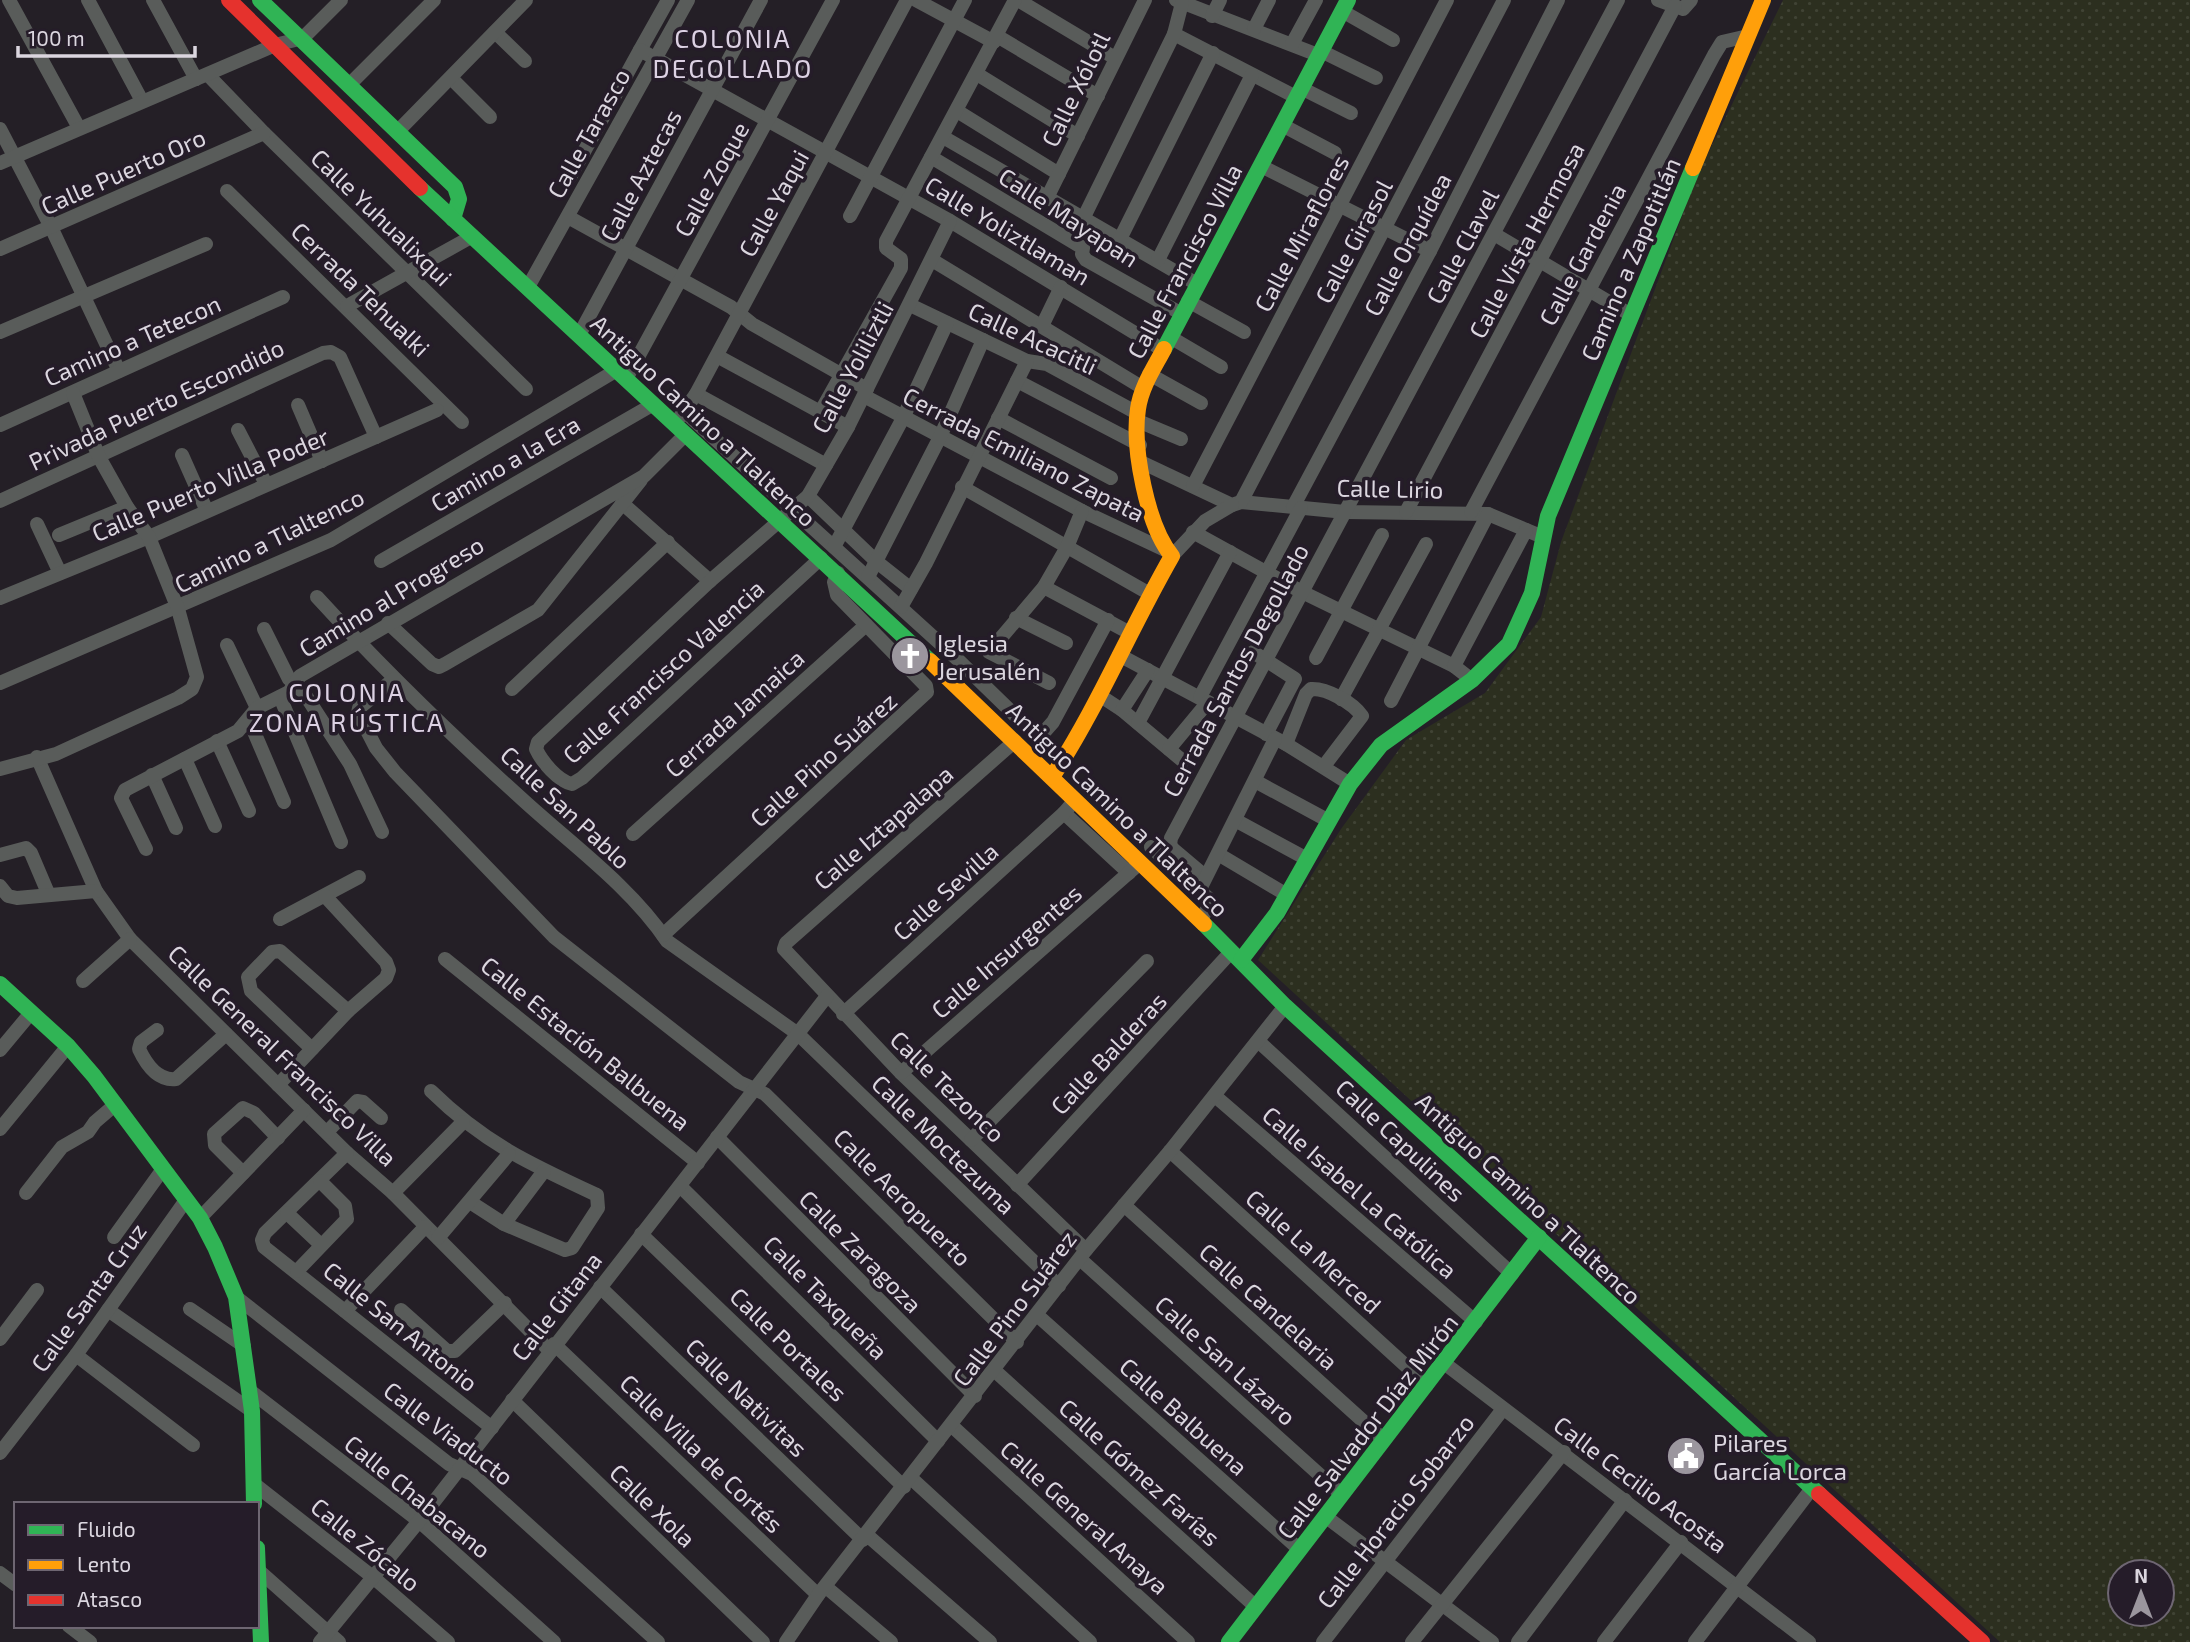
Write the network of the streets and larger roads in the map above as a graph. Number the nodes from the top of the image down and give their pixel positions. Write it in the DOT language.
graph roads {
  1 [pos="9,0"];
  2 [pos="88,0"];
  3 [pos="153,0"];
  4 [pos="229,0"];
  5 [pos="260,0"];
  6 [pos="341,0"];
  7 [pos="434,0"];
  8 [pos="526,0"];
  9 [pos="668,0"];
  10 [pos="688,0"];
  11 [pos="761,0"];
  12 [pos="833,0"];
  13 [pos="907,0"];
  14 [pos="916,0"];
  15 [pos="965,0"];
  16 [pos="1017,0"];
  17 [pos="1145,0"];
  18 [pos="1220,0"];
  19 [pos="1269,0"];
  20 [pos="1316,0"];
  21 [pos="1447,0"];
  22 [pos="1504,0"];
  23 [pos="1558,0"];
  24 [pos="1618,0"];
  25 [pos="1658,0"];
  26 [pos="1690,0"];
  27 [pos="1763,0"];
  28 [pos="1179,2"];
  29 [pos="1345,6"];
  30 [pos="1675,6"];
  31 [pos="1212,16"];
  32 [pos="954,21"];
  33 [pos="1254,29"];
  34 [pos="495,32"];
  35 [pos="1174,34"];
  36 [pos="1748,36"];
  37 [pos="303,38"];
  38 [pos="995,39"];
  39 [pos="1394,40"];
  40 [pos="1293,44"];
  41 [pos="275,45"];
  42 [pos="640,50"];
  43 [pos="1213,53"];
  44 [pos="1320,53"];
  45 [pos="1115,58"];
  46 [pos="655,59"];
  47 [pos="525,61"];
  48 [pos="977,74"];
  49 [pos="1252,75"];
  50 [pos="202,77"];
  51 [pos="1376,78"];
  52 [pos="451,79"];
  53 [pos="349,85"];
  54 [pos="713,89"];
  55 [pos="1298,92"];
  56 [pos="1098,96"];
  57 [pos="142,101"];
  58 [pos="957,111"];
  59 [pos="1351,113"];
  60 [pos="490,117"];
  61 [pos="769,120"];
  62 [pos="1282,125"];
  63 [pos="79,128"];
  64 [pos="0,129"];
  65 [pos="398,131"];
  66 [pos="264,133"];
  67 [pos="1078,136"];
  68 [pos="943,137"];
  69 [pos="827,152"];
  70 [pos="1335,153"];
  71 [pos="15,157"];
  72 [pos="931,157"];
  73 [pos="0,163"];
  74 [pos="1261,166"];
  75 [pos="1059,174"];
  76 [pos="570,177"];
  77 [pos="872,177"];
  78 [pos="227,191"];
  79 [pos="909,198"];
  80 [pos="1047,198"];
  81 [pos="1341,207"];
  82 [pos="850,216"];
  83 [pos="568,217"];
  84 [pos="453,219"];
  85 [pos="950,221"];
  86 [pos="1083,221"];
  87 [pos="51,227"];
  88 [pos="1385,230"];
  89 [pos="1494,234"];
  90 [pos="471,237"];
  91 [pos="1119,239"];
  92 [pos="206,244"];
  93 [pos="0,249"];
  94 [pos="626,251"];
  95 [pos="1430,251"];
  96 [pos="932,260"];
  97 [pos="1158,260"];
  98 [pos="1541,262"];
  99 [pos="408,273"];
  100 [pos="682,279"];
  101 [pos="1197,284"];
  102 [pos="528,287"];
  103 [pos="1061,287"];
  104 [pos="1589,289"];
  105 [pos="84,296"];
  106 [pos="283,297"];
  107 [pos="910,305"];
  108 [pos="347,306"];
  109 [pos="1185,307"];
  110 [pos="737,314"];
  111 [pos="1630,315"];
  112 [pos="947,323"];
  113 [pos="1043,324"];
  114 [pos="0,332"];
  115 [pos="1244,332"];
  116 [pos="579,335"];
  117 [pos="983,341"];
  118 [pos="1166,343"];
  119 [pos="717,356"];
  120 [pos="1027,361"];
  121 [pos="1221,367"];
  122 [pos="119,371"];
  123 [pos="622,374"];
  124 [pos="840,374"];
  125 [pos="1017,381"];
  126 [pos="1146,381"];
  127 [pos="526,389"];
  128 [pos="73,393"];
  129 [pos="866,393"];
  130 [pos="696,394"];
  131 [pos="1202,403"];
  132 [pos="298,405"];
  133 [pos="652,405"];
  134 [pos="437,410"];
  135 [pos="821,411"];
  136 [pos="685,412"];
  137 [pos="1137,417"];
  138 [pos="903,418"];
  139 [pos="998,418"];
  140 [pos="462,422"];
  141 [pos="0,425"];
  142 [pos="848,427"];
  143 [pos="238,430"];
  144 [pos="679,430"];
  145 [pos="376,437"];
  146 [pos="940,437"];
  147 [pos="1181,439"];
  148 [pos="1140,445"];
  149 [pos="183,455"];
  150 [pos="99,457"];
  151 [pos="979,457"];
  152 [pos="322,461"];
  153 [pos="1143,463"];
  154 [pos="826,465"];
  155 [pos="644,476"];
  156 [pos="1111,478"];
  157 [pos="265,484"];
  158 [pos="1193,486"];
  159 [pos="962,487"];
  160 [pos="808,496"];
  161 [pos="0,501"];
  162 [pos="622,503"];
  163 [pos="1237,504"];
  164 [pos="127,507"];
  165 [pos="1297,508"];
  166 [pos="206,509"];
  167 [pos="796,509"];
  168 [pos="1082,511"];
  169 [pos="1345,512"];
  170 [pos="1406,512"];
  171 [pos="1471,512"];
  172 [pos="1488,514"];
  173 [pos="778,521"];
  174 [pos="37,524"];
  175 [pos="844,530"];
  176 [pos="1526,530"];
  177 [pos="1194,532"];
  178 [pos="60,535"];
  179 [pos="1382,535"];
  180 [pos="149,537"];
  181 [pos="1543,537"];
  182 [pos="668,542"];
  183 [pos="1426,544"];
  184 [pos="1067,547"];
  185 [pos="827,552"];
  186 [pos="1230,552"];
  187 [pos="1168,553"];
  188 [pos="381,561"];
  189 [pos="877,562"];
  190 [pos="1266,572"];
  191 [pos="60,573"];
  192 [pos="838,573"];
  193 [pos="868,578"];
  194 [pos="710,581"];
  195 [pos="1044,587"];
  196 [pos="911,589"];
  197 [pos="2,592"];
  198 [pos="1302,592"];
  199 [pos="1150,594"];
  200 [pos="317,597"];
  201 [pos="901,607"];
  202 [pos="178,609"];
  203 [pos="1342,610"];
  204 [pos="1016,618"];
  205 [pos="1108,620"];
  206 [pos="388,623"];
  207 [pos="866,625"];
  208 [pos="264,629"];
  209 [pos="1380,629"];
  210 [pos="1130,633"];
  211 [pos="358,641"];
  212 [pos="1066,643"];
  213 [pos="227,645"];
  214 [pos="1416,649"];
  215 [pos="1119,655"];
  216 [pos="1260,656"];
  217 [pos="1316,659"];
  218 [pos="1454,666"];
  219 [pos="1149,670"];
  220 [pos="1164,678"];
  221 [pos="394,679"];
  222 [pos="1472,680"];
  223 [pos="0,683"];
  224 [pos="1049,684"];
  225 [pos="295,686"];
  226 [pos="512,689"];
  227 [pos="1099,695"];
  228 [pos="280,697"];
  229 [pos="1341,699"];
  230 [pos="1204,700"];
  231 [pos="1391,701"];
  232 [pos="1122,710"];
  233 [pos="253,714"];
  234 [pos="1236,717"];
  235 [pos="1138,723"];
  236 [pos="1038,739"];
  237 [pos="1276,739"];
  238 [pos="217,741"];
  239 [pos="1015,741"];
  240 [pos="1169,749"];
  241 [pos="37,757"];
  242 [pos="185,759"];
  243 [pos="1183,761"];
  244 [pos="1063,762"];
  245 [pos="1324,766"];
  246 [pos="0,769"];
  247 [pos="152,775"];
  248 [pos="1052,777"];
  249 [pos="1255,781"];
  250 [pos="1350,784"];
  251 [pos="1075,800"];
  252 [pos="284,802"];
  253 [pos="249,811"];
  254 [pos="1064,813"];
  255 [pos="1235,820"];
  256 [pos="1329,821"];
  257 [pos="215,826"];
  258 [pos="176,828"];
  259 [pos="382,832"];
  260 [pos="633,834"];
  261 [pos="341,842"];
  262 [pos="1152,847"];
  263 [pos="146,849"];
  264 [pos="1218,854"];
  265 [pos="0,855"];
  266 [pos="1307,859"];
  267 [pos="1135,868"];
  268 [pos="359,877"];
  269 [pos="1203,883"];
  270 [pos="0,886"];
  271 [pos="96,891"];
  272 [pos="48,893"];
  273 [pos="1287,895"];
  274 [pos="325,896"];
  275 [pos="280,919"];
  276 [pos="1200,919"];
  277 [pos="663,935"];
  278 [pos="130,939"];
  279 [pos="784,949"];
  280 [pos="1236,956"];
  281 [pos="445,959"];
  282 [pos="1147,961"];
  283 [pos="83,981"];
  284 [pos="0,984"];
  285 [pos="827,996"];
  286 [pos="1285,1006"];
  287 [pos="348,1011"];
  288 [pos="30,1014"];
  289 [pos="843,1014"];
  290 [pos="157,1030"];
  291 [pos="226,1034"];
  292 [pos="798,1034"];
  293 [pos="1258,1041"];
  294 [pos="68,1046"];
  295 [pos="312,1049"];
  296 [pos="0,1050"];
  297 [pos="901,1073"];
  298 [pos="278,1085"];
  299 [pos="754,1088"];
  300 [pos="431,1091"];
  301 [pos="1215,1096"];
  302 [pos="116,1104"];
  303 [pos="304,1110"];
  304 [pos="381,1118"];
  305 [pos="463,1122"];
  306 [pos="0,1129"];
  307 [pos="327,1132"];
  308 [pos="717,1137"];
  309 [pos="278,1138"];
  310 [pos="971,1140"];
  311 [pos="1170,1151"];
  312 [pos="347,1153"];
  313 [pos="509,1154"];
  314 [pos="698,1163"];
  315 [pos="163,1169"];
  316 [pos="544,1171"];
  317 [pos="243,1173"];
  318 [pos="320,1181"];
  319 [pos="1017,1185"];
  320 [pos="680,1186"];
  321 [pos="26,1193"];
  322 [pos="393,1193"];
  323 [pos="186,1200"];
  324 [pos="470,1202"];
  325 [pos="1124,1205"];
  326 [pos="287,1213"];
  327 [pos="200,1218"];
  328 [pos="504,1224"];
  329 [pos="425,1227"];
  330 [pos="641,1234"];
  331 [pos="114,1237"];
  332 [pos="1539,1237"];
  333 [pos="438,1238"];
  334 [pos="321,1245"];
  335 [pos="1083,1254"];
  336 [pos="297,1271"];
  337 [pos="1513,1274"];
  338 [pos="1059,1286"];
  339 [pos="600,1287"];
  340 [pos="37,1290"];
  341 [pos="236,1297"];
  342 [pos="505,1303"];
  343 [pos="190,1309"];
  344 [pos="108,1310"];
  345 [pos="401,1310"];
  346 [pos="345,1311"];
  347 [pos="1037,1315"];
  348 [pos="1476,1322"];
  349 [pos="0,1339"];
  350 [pos="1017,1342"];
  351 [pos="244,1346"];
  352 [pos="552,1347"];
  353 [pos="76,1355"];
  354 [pos="1444,1363"];
  355 [pos="994,1370"];
  356 [pos="1427,1385"];
  357 [pos="249,1390"];
  358 [pos="975,1396"];
  359 [pos="512,1400"];
  360 [pos="1503,1409"];
  361 [pos="252,1411"];
  362 [pos="952,1426"];
  363 [pos="492,1428"];
  364 [pos="1384,1440"];
  365 [pos="938,1441"];
  366 [pos="193,1445"];
  367 [pos="0,1452"];
  368 [pos="1564,1452"];
  369 [pos="460,1468"];
  370 [pos="908,1482"];
  371 [pos="253,1483"];
  372 [pos="1813,1487"];
  373 [pos="1342,1495"];
  374 [pos="1625,1500"];
  375 [pos="254,1502"];
  376 [pos="1325,1516"];
  377 [pos="419,1521"];
  378 [pos="865,1537"];
  379 [pos="1681,1542"];
  380 [pos="1300,1550"];
  381 [pos="1383,1562"];
  382 [pos="259,1571"];
  383 [pos="374,1578"];
  384 [pos="1737,1586"];
  385 [pos="822,1591"];
  386 [pos="259,1594"];
  387 [pos="1441,1605"];
  388 [pos="1256,1607"];
  389 [pos="72,1628"];
  390 [pos="1790,1636"];
  391 [pos="324,1637"];
  392 [pos="90,1642"];
  393 [pos="261,1642"];
  394 [pos="339,1642"];
  395 [pos="448,1642"];
  396 [pos="554,1642"];
  397 [pos="658,1642"];
  398 [pos="763,1642"];
  399 [pos="788,1642"];
  400 [pos="891,1642"];
  401 [pos="990,1642"];
  402 [pos="1090,1642"];
  403 [pos="1188,1642"];
  404 [pos="1229,1642"];
  405 [pos="1323,1642"];
  406 [pos="1412,1642"];
  407 [pos="1492,1642"];
  408 [pos="1518,1642"];
  409 [pos="1604,1642"];
  410 [pos="1695,1642"];
  411 [pos="1809,1642"];
  412 [pos="1982,1642"];
  1 -- 63 [label="street"];
  2 -- 57 [label="street"];
  3 -- 50 [label="street, Calle Yuhualixqui"];
  4 -- 41 [label="street, Antiguo Camino a Tlaltenco"];
  5 -- 37 [label="street"];
  6 -- 37 [label="street"];
  7 -- 53 [label="street"];
  8 -- 34 [label="street"];
  9 -- 42 [label="street"];
  10 -- 46 [label="street, Calle Tarasco"];
  11 -- 54 [label="street, Calle Aztecas"];
  12 -- 61 [label="street, Calle Zoque"];
  13 -- 69 [label="street, Calle Yaqui"];
  14 -- 32 [label="street"];
  15 -- 32 [label="street"];
  16 -- 38 [label="street"];
  16 -- 45 [label="street"];
  17 -- 45 [label="street, Calle Xólotl"];
  18 -- 31 [label="street"];
  19 -- 33 [label="street"];
  20 -- 40 [label="street"];
  21 -- 81 [label="street, Calle Miraflores"];
  22 -- 88 [label="street, Calle Girasol"];
  23 -- 95 [label="street, Calle Orquídea"];
  24 -- 89 [label="street, Calle Clavel"];
  25 -- 30 [label="street"];
  26 -- 30 [label="street"];
  27 -- 36 [label="street, Camino a Zapotitlán"];
  28 -- 31 [label="street"];
  28 -- 35 [label="street"];
  29 -- 39 [label="street"];
  29 -- 44 [label="street, Calle Francisco Villa"];
  30 -- 98 [label="street, Calle Vista Hermosa"];
  31 -- 33 [label="street"];
  32 -- 38 [label="street"];
  32 -- 77 [label="street"];
  33 -- 40 [label="street"];
  34 -- 47 [label="street"];
  34 -- 52 [label="street"];
  35 -- 43 [label="street"];
  35 -- 86 [label="street"];
  36 -- 104 [label="street, Calle Gardenia"];
  36 -- 111 [label="street, Camino a Zapotitlán"];
  37 -- 41 [label="street"];
  37 -- 53 [label="street"];
  38 -- 48 [label="street"];
  38 -- 56 [label="street"];
  40 -- 44 [label="street"];
  41 -- 50 [label="street"];
  41 -- 84 [label="street, Antiguo Camino a Tlaltenco"];
  42 -- 46 [label="street, Calle Yoliztlaman"];
  42 -- 76 [label="street"];
  43 -- 49 [label="street"];
  43 -- 91 [label="street"];
  44 -- 51 [label="street"];
  44 -- 55 [label="street, Calle Francisco Villa"];
  45 -- 56 [label="street, Calle Xólotl"];
  46 -- 54 [label="street, Calle Yoliztlaman"];
  46 -- 83 [label="street, Calle Tarasco"];
  48 -- 58 [label="street"];
  48 -- 67 [label="street"];
  49 -- 55 [label="street"];
  49 -- 97 [label="street"];
  50 -- 57 [label="street"];
  50 -- 66 [label="street, Calle Yuhualixqui"];
  52 -- 60 [label="street"];
  52 -- 65 [label="street"];
  53 -- 65 [label="street"];
  54 -- 61 [label="street, Calle Yoliztlaman"];
  54 -- 94 [label="street, Calle Aztecas"];
  55 -- 59 [label="street"];
  55 -- 62 [label="street, Calle Francisco Villa"];
  56 -- 67 [label="street, Calle Xólotl"];
  57 -- 63 [label="street"];
  58 -- 68 [label="street"];
  58 -- 75 [label="street"];
  61 -- 69 [label="street, Calle Yoliztlaman"];
  61 -- 100 [label="street, Calle Zoque"];
  62 -- 70 [label="street"];
  62 -- 74 [label="street, Calle Francisco Villa"];
  63 -- 71 [label="street"];
  64 -- 71 [label="street"];
  65 -- 84 [label="street"];
  66 -- 87 [label="street, Calle Puerto Oro"];
  66 -- 99 [label="street, Calle Yuhualixqui"];
  67 -- 75 [label="street, Calle Xólotl"];
  68 -- 72 [label="street"];
  68 -- 80 [label="street"];
  69 -- 77 [label="street, Calle Yoliztlaman"];
  69 -- 110 [label="street, Calle Yaqui"];
  71 -- 73 [label="street"];
  71 -- 87 [label="street"];
  72 -- 79 [label="street"];
  72 -- 109 [label="street, Calle Mayapan"];
  74 -- 81 [label="street"];
  74 -- 101 [label="street, Calle Francisco Villa"];
  75 -- 80 [label="street, Calle Xólotl"];
  77 -- 79 [label="street, Calle Yoliztlaman"];
  77 -- 82 [label="street"];
  78 -- 108 [label="street, Cerrada Tehualki"];
  79 -- 85 [label="street, Calle Yoliztlaman"];
  79 -- 124 [label="street"];
  80 -- 86 [label="street"];
  81 -- 88 [label="street"];
  81 -- 158 [label="street, Calle Miraflores"];
  83 -- 94 [label="street, Cerrada Emiliano Zapata"];
  83 -- 102 [label="street, Calle Tarasco"];
  84 -- 90 [label="street, Antiguo Camino a Tlaltenco"];
  85 -- 96 [label="street, Calle Yoliliztli"];
  85 -- 103 [label="street, Calle Yoliztlaman"];
  86 -- 91 [label="street"];
  87 -- 93 [label="street, Calle Puerto Oro"];
  87 -- 105 [label="street"];
  88 -- 95 [label="street"];
  88 -- 163 [label="street, Calle Girasol"];
  89 -- 98 [label="street"];
  89 -- 169 [label="street, Calle Clavel"];
  90 -- 99 [label="street"];
  90 -- 102 [label="street, Antiguo Camino a Tlaltenco"];
  91 -- 97 [label="street"];
  92 -- 105 [label="street"];
  94 -- 100 [label="street, Cerrada Emiliano Zapata"];
  94 -- 116 [label="street, Calle Aztecas"];
  95 -- 165 [label="street, Calle Orquídea"];
  96 -- 107 [label="street, Calle Yoliliztli"];
  96 -- 113 [label="street"];
  97 -- 101 [label="street"];
  98 -- 104 [label="street"];
  98 -- 170 [label="street, Calle Vista Hermosa"];
  99 -- 108 [label="street"];
  99 -- 127 [label="street, Calle Yuhualixqui"];
  100 -- 110 [label="street, Cerrada Emiliano Zapata"];
  100 -- 123 [label="street, Calle Zoque"];
  101 -- 109 [label="street, Calle Francisco Villa"];
  102 -- 116 [label="street, Antiguo Camino a Tlaltenco"];
  103 -- 113 [label="street"];
  103 -- 118 [label="street, Calle Yoliztlaman"];
  104 -- 111 [label="street"];
  104 -- 171 [label="street, Calle Gardenia"];
  105 -- 114 [label="street"];
  105 -- 122 [label="street"];
  106 -- 122 [label="street, Camino a Tetecon"];
  107 -- 112 [label="street, Calle Acacitli"];
  107 -- 129 [label="street, Calle Yoliliztli"];
  108 -- 140 [label="street, Cerrada Tehualki"];
  109 -- 115 [label="street, Calle Mayapan"];
  109 -- 118 [label="street, Calle Francisco Villa"];
  110 -- 119 [label="street, Calle Yaqui"];
  110 -- 124 [label="street, Cerrada Emiliano Zapata"];
  111 -- 181 [label="street, Camino a Zapotitlán"];
  112 -- 117 [label="street, Calle Acacitli"];
  112 -- 138 [label="street"];
  113 -- 126 [label="street"];
  116 -- 123 [label="street, Antiguo Camino a Tlaltenco"];
  117 -- 120 [label="street, Calle Acacitli"];
  117 -- 146 [label="street"];
  118 -- 121 [label="street, Calle Yoliztlaman"];
  118 -- 126 [label="street, Calle Francisco Villa"];
  119 -- 130 [label="street, Calle Yaqui"];
  119 -- 135 [label="street"];
  120 -- 125 [label="street"];
  120 -- 137 [label="street, Calle Acacitli"];
  122 -- 128 [label="street, Camino a Tetecon"];
  123 -- 133 [label="street, Antiguo Camino a Tlaltenco"];
  123 -- 202 [label="street, Camino a Tlaltenco"];
  124 -- 129 [label="street, Cerrada Emiliano Zapata"];
  124 -- 135 [label="street"];
  125 -- 139 [label="street"];
  125 -- 148 [label="street"];
  126 -- 131 [label="street"];
  126 -- 137 [label="street, Calle Francisco Villa"];
  128 -- 141 [label="street, Camino a Tetecon"];
  128 -- 150 [label="street"];
  129 -- 138 [label="street, Cerrada Emiliano Zapata"];
  129 -- 142 [label="street, Calle Yoliliztli"];
  130 -- 136 [label="street, Calle Yaqui"];
  130 -- 154 [label="street"];
  132 -- 152 [label="street"];
  133 -- 144 [label="street, Antiguo Camino a Tlaltenco"];
  133 -- 188 [label="street, Camino a la Era"];
  134 -- 145 [label="street, Calle Puerto Villa Poder"];
  135 -- 142 [label="street"];
  136 -- 144 [label="street, Calle Yaqui"];
  136 -- 167 [label="street"];
  137 -- 147 [label="street, Calle Acacitli"];
  137 -- 148 [label="street, Calle Francisco Villa"];
  138 -- 146 [label="street, Cerrada Emiliano Zapata"];
  138 -- 175 [label="street"];
  139 -- 151 [label="street"];
  139 -- 156 [label="street"];
  142 -- 154 [label="street, Calle Yoliliztli"];
  143 -- 157 [label="street"];
  144 -- 155 [label="street, Camino al Progreso"];
  144 -- 173 [label="street, Antiguo Camino a Tlaltenco"];
  145 -- 150 [label="street, Privada Puerto Escondido"];
  145 -- 152 [label="street, Calle Puerto Villa Poder"];
  146 -- 151 [label="street, Cerrada Emiliano Zapata"];
  146 -- 189 [label="street"];
  148 -- 153 [label="street, Calle Francisco Villa"];
  149 -- 166 [label="street"];
  150 -- 161 [label="street, Privada Puerto Escondido"];
  150 -- 164 [label="street"];
  151 -- 159 [label="street"];
  151 -- 168 [label="street, Cerrada Emiliano Zapata"];
  152 -- 157 [label="street, Calle Puerto Villa Poder"];
  153 -- 158 [label="street, Calle Lirio"];
  153 -- 187 [label="street, Calle Francisco Villa"];
  154 -- 160 [label="street, Calle Yoliliztli"];
  155 -- 162 [label="street"];
  155 -- 206 [label="street, Camino al Progreso"];
  157 -- 166 [label="street, Calle Puerto Villa Poder"];
  158 -- 163 [label="street, Calle Lirio"];
  159 -- 184 [label="street"];
  159 -- 196 [label="street"];
  160 -- 167 [label="street, Calle Yoliliztli"];
  160 -- 175 [label="street"];
  162 -- 182 [label="street"];
  162 -- 206 [label="street"];
  163 -- 165 [label="street, Calle Lirio"];
  163 -- 177 [label="street"];
  164 -- 178 [label="street"];
  164 -- 180 [label="street"];
  165 -- 169 [label="street, Calle Lirio"];
  165 -- 190 [label="street, Calle Orquídea"];
  166 -- 180 [label="street, Calle Puerto Villa Poder"];
  167 -- 173 [label="street, Calle Yoliliztli"];
  167 -- 185 [label="street"];
  168 -- 184 [label="street"];
  168 -- 187 [label="street, Cerrada Emiliano Zapata"];
  169 -- 170 [label="street, Calle Lirio"];
  169 -- 198 [label="street, Cerrada Santos Degollado"];
  170 -- 171 [label="street, Calle Lirio"];
  171 -- 172 [label="street, Calle Lirio"];
  172 -- 176 [label="street, Calle Lirio"];
  172 -- 214 [label="street"];
  173 -- 185 [label="street, Antiguo Camino a Tlaltenco"];
  173 -- 194 [label="street, Calle Francisco Valencia"];
  174 -- 191 [label="street"];
  175 -- 185 [label="street"];
  175 -- 189 [label="street"];
  176 -- 181 [label="street, Calle Lirio"];
  176 -- 218 [label="street"];
  177 -- 186 [label="street"];
  177 -- 187 [label="street"];
  179 -- 203 [label="street"];
  180 -- 191 [label="street, Calle Puerto Villa Poder"];
  180 -- 202 [label="street"];
  181 -- 222 [label="street, Camino a Zapotitlán"];
  182 -- 194 [label="street"];
  182 -- 226 [label="street"];
  183 -- 209 [label="street"];
  184 -- 195 [label="street"];
  184 -- 199 [label="street"];
  185 -- 192 [label="street, Antiguo Camino a Tlaltenco"];
  185 -- 193 [label="street"];
  185 -- 194 [label="street, Calle Francisco Valencia"];
  186 -- 190 [label="street"];
  186 -- 220 [label="street"];
  187 -- 199 [label="street"];
  189 -- 193 [label="street"];
  189 -- 196 [label="street"];
  190 -- 198 [label="street"];
  190 -- 230 [label="street, Calle Orquídea"];
  191 -- 197 [label="street, Calle Puerto Villa Poder"];
  192 -- 207 [label="street, Calle Pino Suárez"];
  192 -- 239 [label="street, Antiguo Camino a Tlaltenco"];
  193 -- 201 [label="street"];
  195 -- 204 [label="street"];
  195 -- 205 [label="street"];
  196 -- 201 [label="street"];
  198 -- 203 [label="street"];
  198 -- 216 [label="street, Cerrada Santos Degollado"];
  199 -- 210 [label="street"];
  200 -- 211 [label="street, Calle San Pablo"];
  201 -- 236 [label="street"];
  202 -- 223 [label="street, Camino a Tlaltenco"];
  202 -- 241 [label="street"];
  203 -- 209 [label="street"];
  203 -- 217 [label="street"];
  204 -- 212 [label="street"];
  204 -- 224 [label="street"];
  205 -- 210 [label="street"];
  205 -- 236 [label="street"];
  206 -- 211 [label="street, Camino al Progreso"];
  207 -- 260 [label="street, Cerrada Jamaica"];
  207 -- 277 [label="street, Calle Pino Suárez"];
  208 -- 225 [label="street"];
  209 -- 214 [label="street"];
  209 -- 229 [label="street"];
  210 -- 215 [label="street"];
  211 -- 221 [label="street, Calle San Pablo"];
  211 -- 225 [label="street, Camino al Progreso"];
  213 -- 233 [label="street"];
  214 -- 218 [label="street"];
  214 -- 231 [label="street"];
  215 -- 219 [label="street"];
  215 -- 227 [label="street"];
  216 -- 234 [label="street, Cerrada Santos Degollado"];
  216 -- 237 [label="street"];
  218 -- 222 [label="street"];
  219 -- 220 [label="street"];
  219 -- 232 [label="street"];
  220 -- 230 [label="street"];
  220 -- 235 [label="street"];
  221 -- 277 [label="street, Calle San Pablo"];
  221 -- 299 [label="street, Calle Aeropuerto"];
  222 -- 250 [label="street, Camino a Zapotitlán"];
  225 -- 228 [label="street, Camino al Progreso"];
  225 -- 259 [label="street"];
  227 -- 232 [label="street"];
  227 -- 244 [label="street"];
  228 -- 233 [label="street, Camino al Progreso"];
  228 -- 261 [label="street"];
  229 -- 237 [label="street"];
  229 -- 245 [label="street"];
  230 -- 234 [label="street"];
  230 -- 240 [label="street, Calle Orquídea"];
  232 -- 235 [label="street"];
  233 -- 238 [label="street, Camino al Progreso"];
  233 -- 252 [label="street"];
  234 -- 237 [label="street"];
  234 -- 269 [label="street, Cerrada Santos Degollado"];
  235 -- 240 [label="street"];
  236 -- 244 [label="street"];
  237 -- 245 [label="street"];
  237 -- 249 [label="street"];
  238 -- 242 [label="street, Camino al Progreso"];
  238 -- 253 [label="street"];
  239 -- 248 [label="street, Antiguo Camino a Tlaltenco"];
  239 -- 279 [label="street, Calle Iztapalapa"];
  240 -- 243 [label="street"];
  241 -- 246 [label="street"];
  241 -- 271 [label="street, Calle General Francisco Villa"];
  242 -- 247 [label="street, Camino al Progreso"];
  242 -- 257 [label="street"];
  244 -- 248 [label="street"];
  245 -- 250 [label="street"];
  247 -- 258 [label="street"];
  247 -- 263 [label="street, Camino al Progreso"];
  248 -- 251 [label="street, Antiguo Camino a Tlaltenco"];
  249 -- 255 [label="street"];
  249 -- 256 [label="street"];
  250 -- 256 [label="street, Camino a Zapotitlán"];
  251 -- 254 [label="street, Calle Sevilla"];
  251 -- 267 [label="street, Antiguo Camino a Tlaltenco"];
  254 -- 267 [label="street"];
  254 -- 289 [label="street, Calle Sevilla"];
  255 -- 264 [label="street"];
  255 -- 266 [label="street"];
  256 -- 266 [label="street, Camino a Zapotitlán"];
  262 -- 269 [label="street"];
  264 -- 269 [label="street"];
  264 -- 273 [label="street"];
  265 -- 272 [label="street"];
  266 -- 273 [label="street, Camino a Zapotitlán"];
  267 -- 276 [label="street, Antiguo Camino a Tlaltenco"];
  267 -- 297 [label="street, Calle Insurgentes"];
  268 -- 274 [label="street"];
  269 -- 276 [label="street"];
  270 -- 272 [label="street"];
  271 -- 272 [label="street"];
  271 -- 278 [label="street, Calle General Francisco Villa"];
  273 -- 280 [label="street, Camino a Zapotitlán"];
  274 -- 275 [label="street"];
  274 -- 287 [label="street"];
  276 -- 280 [label="street, Antiguo Camino a Tlaltenco"];
  277 -- 292 [label="street, Calle San Pablo"];
  278 -- 283 [label="street"];
  278 -- 291 [label="street, Calle General Francisco Villa"];
  279 -- 285 [label="street, Calle Tezonco"];
  280 -- 286 [label="street, Antiguo Camino a Tlaltenco"];
  280 -- 319 [label="street, Calle Balderas"];
  281 -- 314 [label="street, Calle Estación Balbuena"];
  282 -- 310 [label="street"];
  284 -- 288 [label="street"];
  285 -- 289 [label="street, Calle Tezonco"];
  285 -- 292 [label="street, Calle Gitana"];
  286 -- 293 [label="street, Calle Pino Suárez"];
  286 -- 332 [label="street, Antiguo Camino a Tlaltenco"];
  287 -- 295 [label="street"];
  287 -- 295 [label="street"];
  288 -- 294 [label="street"];
  288 -- 296 [label="street"];
  289 -- 297 [label="street, Calle Tezonco"];
  290 -- 291 [label="street"];
  291 -- 298 [label="street, Calle General Francisco Villa"];
  292 -- 299 [label="street, Calle Gitana"];
  292 -- 338 [label="street, Calle Moctezuma"];
  293 -- 301 [label="street, Calle Pino Suárez"];
  293 -- 337 [label="street, Calle Capulines"];
  294 -- 302 [label="street"];
  294 -- 306 [label="street"];
  295 -- 298 [label="street"];
  297 -- 310 [label="street, Calle Tezonco"];
  298 -- 303 [label="street, Calle General Francisco Villa"];
  299 -- 308 [label="street, Calle Gitana"];
  299 -- 350 [label="street, Calle Aeropuerto"];
  300 -- 305 [label="street"];
  301 -- 311 [label="street, Calle Pino Suárez"];
  301 -- 348 [label="street, Calle Isabel La Católica"];
  302 -- 315 [label="street"];
  302 -- 321 [label="street"];
  303 -- 307 [label="street, Calle General Francisco Villa"];
  303 -- 309 [label="street"];
  304 -- 307 [label="street"];
  305 -- 313 [label="street"];
  305 -- 322 [label="street"];
  307 -- 312 [label="street, Calle General Francisco Villa"];
  308 -- 314 [label="street, Calle Gitana"];
  308 -- 358 [label="street, Calle Zaragoza"];
  309 -- 317 [label="street"];
  309 -- 317 [label="street"];
  310 -- 319 [label="street, Calle Tezonco"];
  311 -- 325 [label="street, Calle Pino Suárez"];
  311 -- 356 [label="street, Calle La Merced"];
  312 -- 318 [label="street"];
  312 -- 322 [label="street, Calle General Francisco Villa"];
  313 -- 316 [label="street"];
  313 -- 324 [label="street"];
  314 -- 320 [label="street, Calle Gitana"];
  315 -- 323 [label="street"];
  315 -- 331 [label="street"];
  316 -- 328 [label="street"];
  316 -- 328 [label="street"];
  317 -- 327 [label="street"];
  318 -- 326 [label="street"];
  318 -- 334 [label="street"];
  319 -- 335 [label="street, Calle Tezonco"];
  320 -- 330 [label="street, Calle Gitana"];
  320 -- 365 [label="street, Calle Taxqueña"];
  322 -- 329 [label="street, Calle General Francisco Villa"];
  323 -- 327 [label="street"];
  323 -- 344 [label="street, Calle Santa Cruz"];
  324 -- 328 [label="street"];
  324 -- 333 [label="street"];
  325 -- 335 [label="street, Calle Pino Suárez"];
  325 -- 364 [label="street, Calle Candelaria"];
  326 -- 334 [label="street"];
  326 -- 336 [label="street, Calle San Antonio"];
  327 -- 341 [label="street"];
  329 -- 333 [label="street, Calle General Francisco Villa"];
  329 -- 346 [label="street"];
  330 -- 339 [label="street, Calle Gitana"];
  330 -- 370 [label="street, Calle Portales"];
  332 -- 337 [label="street, Calle Salvador Díaz Mirón"];
  332 -- 372 [label="street, Antiguo Camino a Tlaltenco"];
  333 -- 342 [label="street, Calle General Francisco Villa"];
  334 -- 336 [label="street"];
  335 -- 338 [label="street, Calle Pino Suárez"];
  335 -- 373 [label="street, Calle San Lázaro"];
  336 -- 346 [label="street, Calle San Antonio"];
  337 -- 348 [label="street, Calle Salvador Díaz Mirón"];
  338 -- 347 [label="street, Calle Pino Suárez"];
  339 -- 352 [label="street, Calle Gitana"];
  339 -- 378 [label="street, Calle Nativitas"];
  340 -- 349 [label="street"];
  341 -- 351 [label="street"];
  341 -- 369 [label="street, Calle Viaducto"];
  342 -- 345 [label="street"];
  342 -- 352 [label="street, Calle General Francisco Villa"];
  343 -- 351 [label="street"];
  344 -- 353 [label="street, Calle Santa Cruz"];
  344 -- 361 [label="street"];
  346 -- 363 [label="street, Calle San Antonio"];
  347 -- 350 [label="street, Calle Pino Suárez"];
  347 -- 380 [label="street, Calle Balbuena"];
  348 -- 354 [label="street, Calle Salvador Díaz Mirón"];
  350 -- 355 [label="street, Calle Pino Suárez"];
  351 -- 357 [label="street"];
  352 -- 359 [label="street, Calle Gitana"];
  352 -- 385 [label="street, Calle Villa de Cortés"];
  353 -- 366 [label="street"];
  353 -- 367 [label="street, Calle Santa Cruz"];
  354 -- 356 [label="street, Calle Salvador Díaz Mirón"];
  354 -- 360 [label="street, Calle Cecilio Acosta"];
  355 -- 358 [label="street, Calle Pino Suárez"];
  355 -- 388 [label="street, Calle Gómez Farías"];
  356 -- 364 [label="street, Calle Salvador Díaz Mirón"];
  357 -- 361 [label="street"];
  357 -- 377 [label="street, Calle Chabacano"];
  358 -- 362 [label="street, Calle Pino Suárez"];
  359 -- 363 [label="street, Calle Gitana"];
  359 -- 398 [label="street, Calle Xola"];
  360 -- 368 [label="street, Calle Cecilio Acosta"];
  360 -- 381 [label="street, Calle Horacio Sobarzo"];
  361 -- 371 [label="street"];
  362 -- 365 [label="street, Calle Pino Suárez"];
  362 -- 403 [label="street, Calle General Anaya"];
  363 -- 369 [label="street, Calle Gitana"];
  364 -- 373 [label="street, Calle Salvador Díaz Mirón"];
  365 -- 370 [label="street, Calle Pino Suárez"];
  368 -- 374 [label="street, Calle Cecilio Acosta"];
  368 -- 387 [label="street"];
  369 -- 377 [label="street, Calle Gitana"];
  369 -- 397 [label="street, Calle Viaducto"];
  370 -- 378 [label="street, Calle Pino Suárez"];
  370 -- 402 [label="street, Calle Portales"];
  371 -- 375 [label="street"];
  371 -- 383 [label="street, Calle Zócalo"];
  372 -- 384 [label="street"];
  372 -- 412 [label="street, Antiguo Camino a Tlaltenco"];
  373 -- 376 [label="street, Calle Salvador Díaz Mirón"];
  374 -- 379 [label="street, Calle Cecilio Acosta"];
  374 -- 408 [label="street"];
  376 -- 380 [label="street, Calle Salvador Díaz Mirón"];
  376 -- 381 [label="street"];
  377 -- 383 [label="street, Calle Gitana"];
  377 -- 396 [label="street, Calle Chabacano"];
  378 -- 385 [label="street, Calle Pino Suárez"];
  378 -- 401 [label="street, Calle Nativitas"];
  379 -- 384 [label="street, Calle Cecilio Acosta"];
  379 -- 409 [label="street"];
  380 -- 388 [label="street, Calle Salvador Díaz Mirón"];
  381 -- 387 [label="street"];
  381 -- 405 [label="street, Calle Horacio Sobarzo"];
  382 -- 391 [label="street"];
  383 -- 391 [label="street, Calle Gitana"];
  383 -- 395 [label="street, Calle Zócalo"];
  384 -- 390 [label="street, Calle Cecilio Acosta"];
  384 -- 410 [label="street"];
  385 -- 399 [label="street, Calle Pino Suárez"];
  385 -- 400 [label="street, Calle Villa de Cortés"];
  386 -- 393 [label="street"];
  387 -- 406 [label="street"];
  387 -- 407 [label="street"];
  388 -- 404 [label="street, Calle Salvador Díaz Mirón"];
  389 -- 392 [label="street"];
  390 -- 411 [label="street, Calle Cecilio Acosta"];
  391 -- 394 [label="street"];
}
